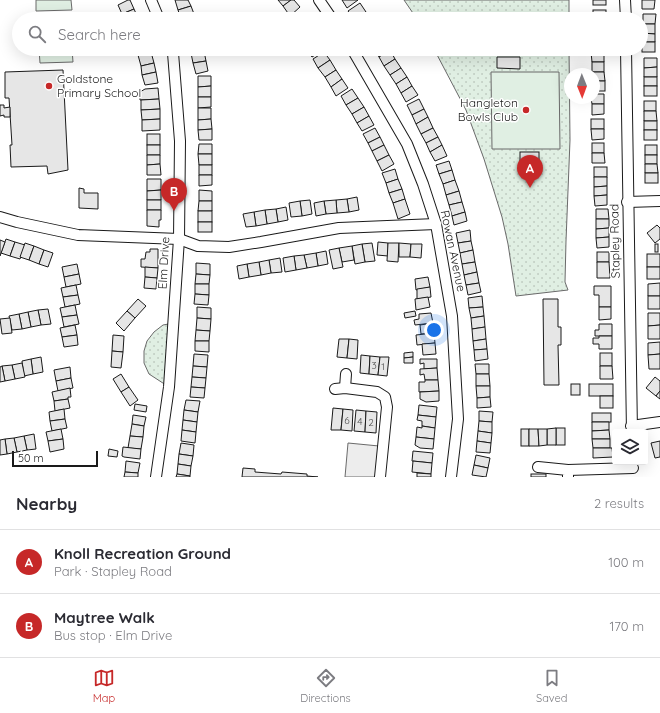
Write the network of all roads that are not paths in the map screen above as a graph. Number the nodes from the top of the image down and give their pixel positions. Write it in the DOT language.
graph roads {
  1 [pos="151,0"];
  2 [pos="319,0"];
  3 [pos="625,0"];
  4 [pos="156,12"];
  5 [pos="327,12"];
  6 [pos="626,12"];
  7 [pos="172,56"];
  8 [pos="356,56"];
  9 [pos="626,56"];
  10 [pos="660,201"];
  11 [pos="627,202"];
  12 [pos="0,217"];
  13 [pos="436,224"];
  14 [pos="179,239"];
  15 [pos="346,374"];
  16 [pos="345,388"];
  17 [pos="335,389"];
  18 [pos="660,422"];
  19 [pos="631,429"];
  20 [pos="538,467"];
  21 [pos="633,469"];
  22 [pos="568,473"];
  23 [pos="156,477"];
  24 [pos="380,477"];
  25 [pos="451,477"];
  1 -- 4 [label="street"];
  2 -- 5 [label="street"];
  3 -- 6 [label="street"];
  7 -- 14 [label="street, Elm Drive"];
  8 -- 13 [label="street, Rowan Avenue"];
  9 -- 11 [label="street, Stapley Road"];
  10 -- 11 [label="street"];
  11 -- 19 [label="street, Stapley Road"];
  12 -- 14 [label="street"];
  13 -- 14 [label="street"];
  13 -- 25 [label="street, Rowan Avenue"];
  14 -- 23 [label="street, Elm Drive"];
  15 -- 16 [label="street"];
  16 -- 17 [label="street"];
  16 -- 24 [label="street"];
  18 -- 19 [label="street"];
  20 -- 22 [label="street"];
  21 -- 22 [label="street"];
}
